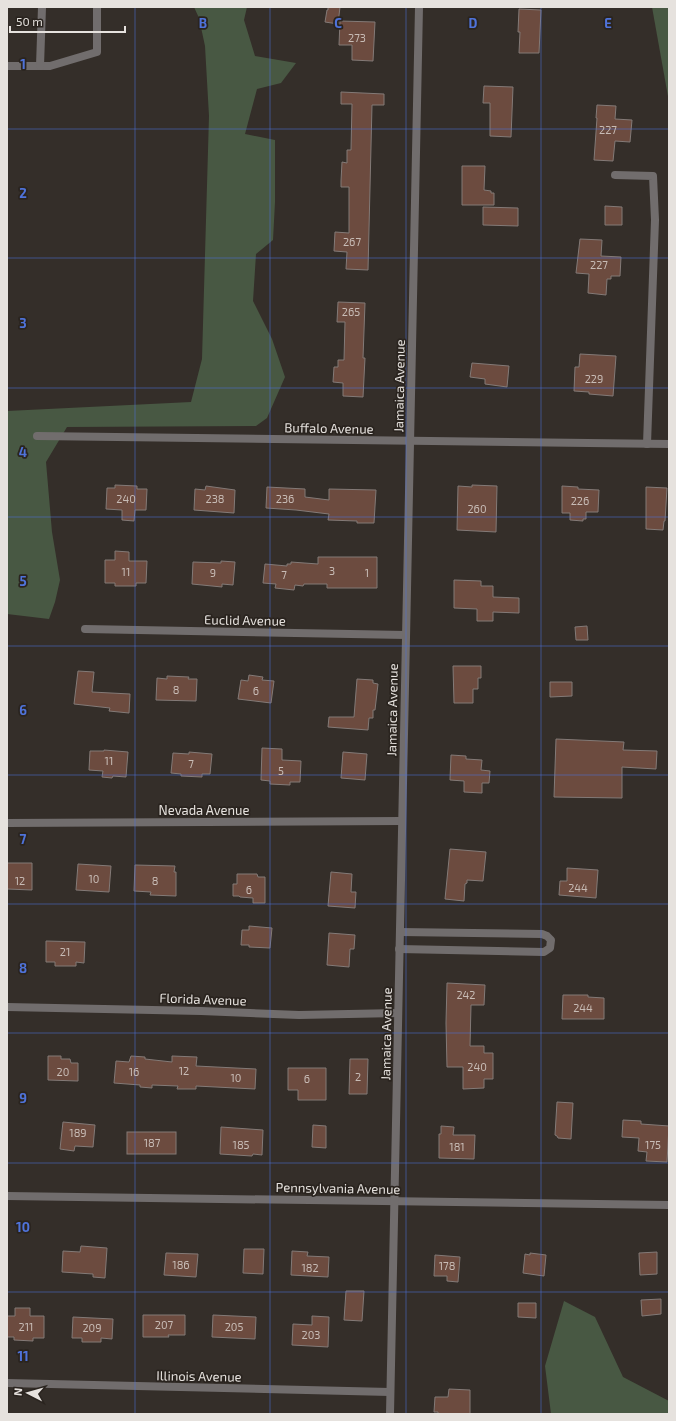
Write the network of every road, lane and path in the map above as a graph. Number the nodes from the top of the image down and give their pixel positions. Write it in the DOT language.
graph roads {
  1 [pos="42,7"];
  2 [pos="97,7"];
  3 [pos="419,7"];
  4 [pos="7,66"];
  5 [pos="40,66"];
  6 [pos="615,175"];
  7 [pos="37,436"];
  8 [pos="410,441"];
  9 [pos="648,444"];
  10 [pos="669,444"];
  11 [pos="85,630"];
  12 [pos="406,635"];
  13 [pos="402,821"];
  14 [pos="7,823"];
  15 [pos="400,932"];
  16 [pos="399,950"];
  17 [pos="7,1007"];
  18 [pos="398,1013"];
  19 [pos="7,1196"];
  20 [pos="394,1201"];
  21 [pos="669,1205"];
  22 [pos="7,1383"];
  23 [pos="390,1392"];
  24 [pos="390,1414"];
  1 -- 5 [label="street"];
  2 -- 5 [label="street"];
  3 -- 8 [label="street, Jamaica Avenue"];
  4 -- 5 [label="street"];
  6 -- 9 [label="street"];
  7 -- 8 [label="street, Buffalo Avenue"];
  8 -- 9 [label="street, Buffalo Avenue"];
  8 -- 12 [label="street, Jamaica Avenue"];
  9 -- 10 [label="street, Buffalo Avenue"];
  11 -- 12 [label="street, Euclid Avenue"];
  12 -- 13 [label="street, Jamaica Avenue"];
  13 -- 14 [label="street, Nevada Avenue"];
  13 -- 15 [label="street, Jamaica Avenue"];
  15 -- 16 [label="street, Jamaica Avenue"];
  15 -- 16 [label="street"];
  16 -- 18 [label="street, Jamaica Avenue"];
  17 -- 18 [label="street, Florida Avenue"];
  18 -- 20 [label="street, Jamaica Avenue"];
  19 -- 20 [label="street, Pennsylvania Avenue"];
  20 -- 21 [label="street, Pennsylvania Avenue"];
  20 -- 23 [label="street, Jamaica Avenue"];
  22 -- 23 [label="street, Illinois Avenue"];
  23 -- 24 [label="street, Jamaica Avenue"];
}
